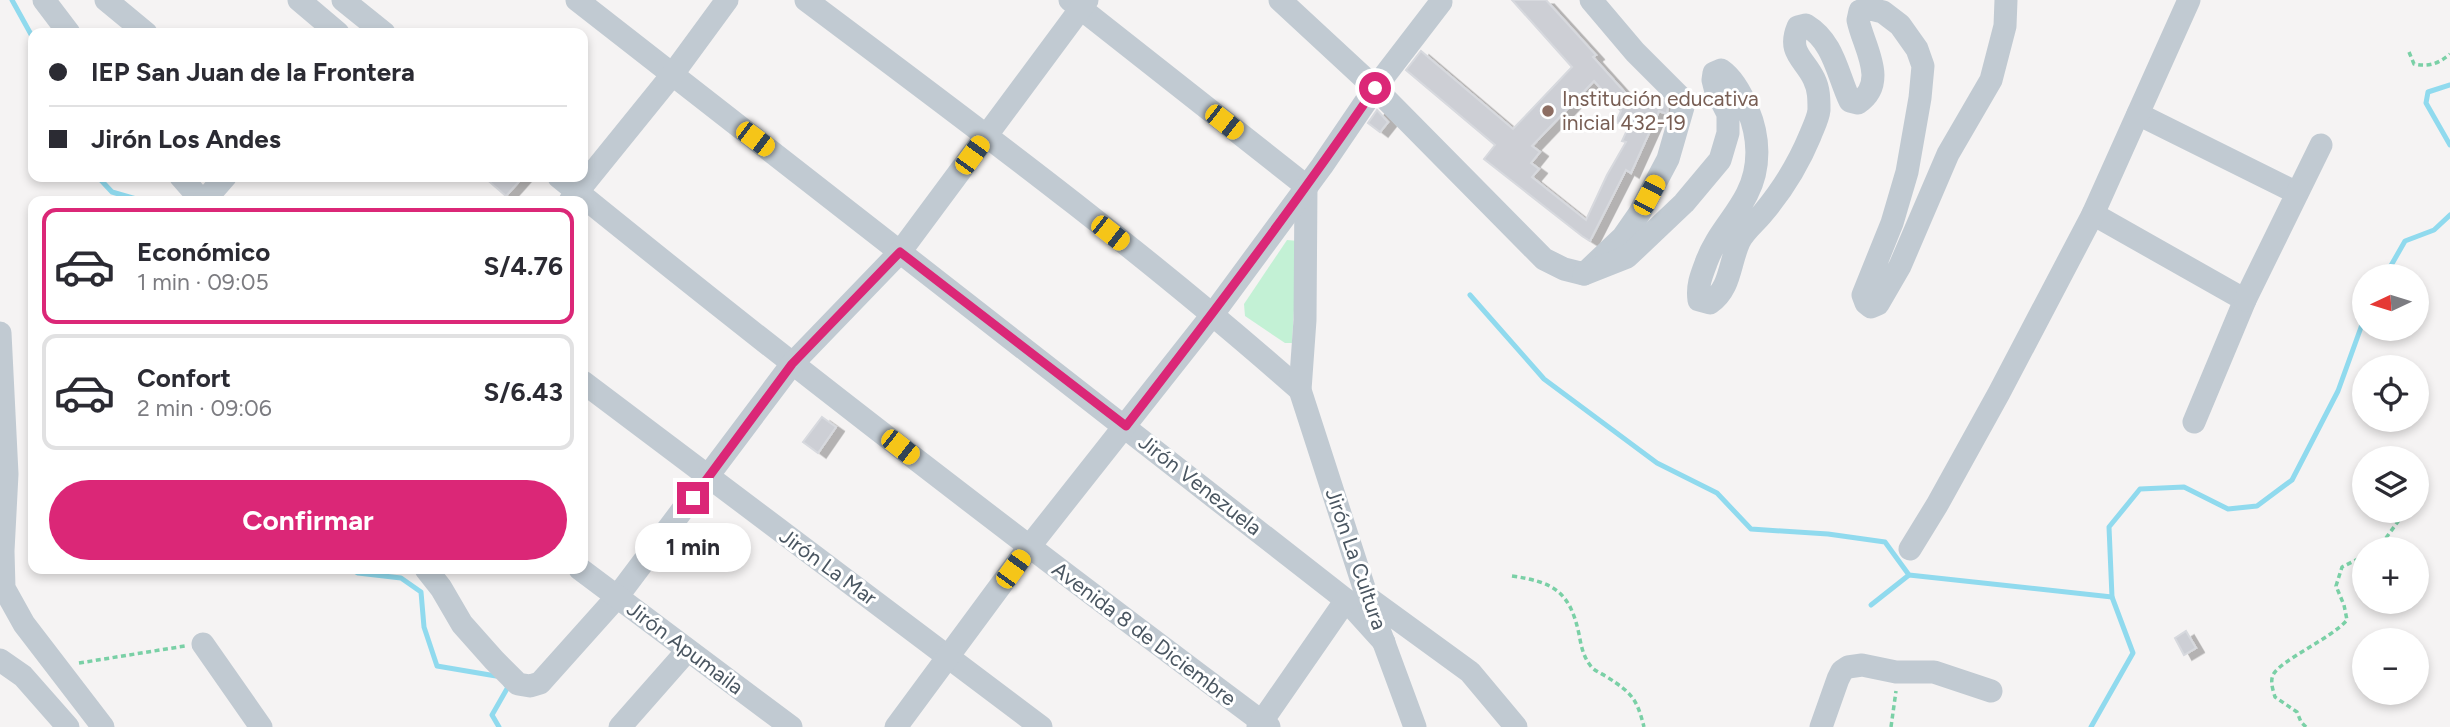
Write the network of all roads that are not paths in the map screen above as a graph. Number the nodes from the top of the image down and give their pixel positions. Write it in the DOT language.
graph roads {
  1 [pos="44,0"];
  2 [pos="106,0"];
  3 [pos="299,0"];
  4 [pos="577,0"];
  5 [pos="727,0"];
  6 [pos="806,0"];
  7 [pos="1280,0"];
  8 [pos="1591,0"];
  9 [pos="2006,0"];
  10 [pos="2189,0"];
  11 [pos="1441,2"];
  12 [pos="1079,3"];
  13 [pos="355,4"];
  14 [pos="65,28"];
  15 [pos="140,28"];
  16 [pos="333,28"];
  17 [pos="342,28"];
  18 [pos="379,28"];
  19 [pos="672,75"];
  20 [pos="1375,88"];
  21 [pos="2138,114"];
  22 [pos="986,135"];
  23 [pos="2321,145"];
  24 [pos="588,179"];
  25 [pos="186,182"];
  26 [pos="220,182"];
  27 [pos="563,182"];
  28 [pos="585,182"];
  29 [pos="1306,187"];
  30 [pos="2297,193"];
  31 [pos="198,196"];
  32 [pos="208,196"];
  33 [pos="574,196"];
  34 [pos="588,207"];
  35 [pos="2093,214"];
  36 [pos="900,252"];
  37 [pos="1584,274"];
  38 [pos="2245,300"];
  39 [pos="1213,314"];
  40 [pos="0,333"];
  41 [pos="792,364"];
  42 [pos="588,386"];
  43 [pos="1300,390"];
  44 [pos="2194,422"];
  45 [pos="1126,426"];
  46 [pos="2,441"];
  47 [pos="708,479"];
  48 [pos="1028,547"];
  49 [pos="1910,549"];
  50 [pos="430,574"];
  51 [pos="587,574"];
  52 [pos="617,597"];
  53 [pos="1356,599"];
  54 [pos="203,644"];
  55 [pos="687,651"];
  56 [pos="949,656"];
  57 [pos="0,660"];
  58 [pos="1991,691"];
  59 [pos="252,724"];
  60 [pos="1263,725"];
  61 [pos="68,727"];
  62 [pos="103,727"];
  63 [pos="620,727"];
  64 [pos="791,727"];
  65 [pos="896,727"];
  66 [pos="1041,727"];
  67 [pos="1415,727"];
  68 [pos="1516,727"];
  69 [pos="1822,727"];
  1 -- 14 [label="street"];
  2 -- 15 [label="street"];
  3 -- 16 [label="street"];
  4 -- 19 [label="street, Jirón Venezuela"];
  5 -- 19 [label="street"];
  6 -- 22 [label="street"];
  7 -- 20 [label="street"];
  8 -- 37 [label="street"];
  9 -- 37 [label="street"];
  10 -- 21 [label="street"];
  11 -- 20 [label="street"];
  12 -- 22 [label="street"];
  12 -- 29 [label="street"];
  13 -- 17 [label="street"];
  13 -- 18 [label="street"];
  19 -- 24 [label="street"];
  19 -- 36 [label="street, Jirón Venezuela"];
  20 -- 29 [label="street"];
  20 -- 37 [label="street"];
  21 -- 30 [label="street"];
  21 -- 35 [label="street"];
  22 -- 36 [label="street"];
  22 -- 39 [label="street"];
  23 -- 30 [label="street"];
  25 -- 31 [label="street"];
  26 -- 32 [label="street"];
  27 -- 33 [label="street, Avenida 8 de Diciembre"];
  28 -- 33 [label="street"];
  29 -- 39 [label="street"];
  29 -- 43 [label="street"];
  30 -- 38 [label="street"];
  34 -- 41 [label="street, Avenida 8 de Diciembre"];
  35 -- 38 [label="street"];
  35 -- 49 [label="street"];
  36 -- 41 [label="street"];
  36 -- 45 [label="street, Jirón Venezuela"];
  38 -- 44 [label="street"];
  39 -- 43 [label="street"];
  39 -- 45 [label="street"];
  40 -- 46 [label="street"];
  41 -- 47 [label="street"];
  41 -- 48 [label="street, Avenida 8 de Diciembre"];
  42 -- 47 [label="street, Jirón La Mar"];
  43 -- 53 [label="street, Jirón La Cultura"];
  45 -- 48 [label="street"];
  45 -- 53 [label="street, Jirón Venezuela"];
  46 -- 62 [label="street"];
  47 -- 52 [label="street"];
  47 -- 56 [label="street, Jirón La Mar"];
  48 -- 56 [label="street"];
  48 -- 60 [label="street, Avenida 8 de Diciembre"];
  50 -- 52 [label="street"];
  51 -- 52 [label="street, Jirón Apumaila"];
  52 -- 55 [label="street, Jirón Apumaila"];
  53 -- 60 [label="street"];
  53 -- 67 [label="street, Jirón La Cultura"];
  53 -- 68 [label="street, Jirón Venezuela"];
  54 -- 59 [label="street"];
  55 -- 63 [label="street"];
  55 -- 64 [label="street, Jirón Apumaila"];
  56 -- 65 [label="street"];
  56 -- 66 [label="street, Jirón La Mar"];
  57 -- 61 [label="street"];
  58 -- 69 [label="street"];
}
